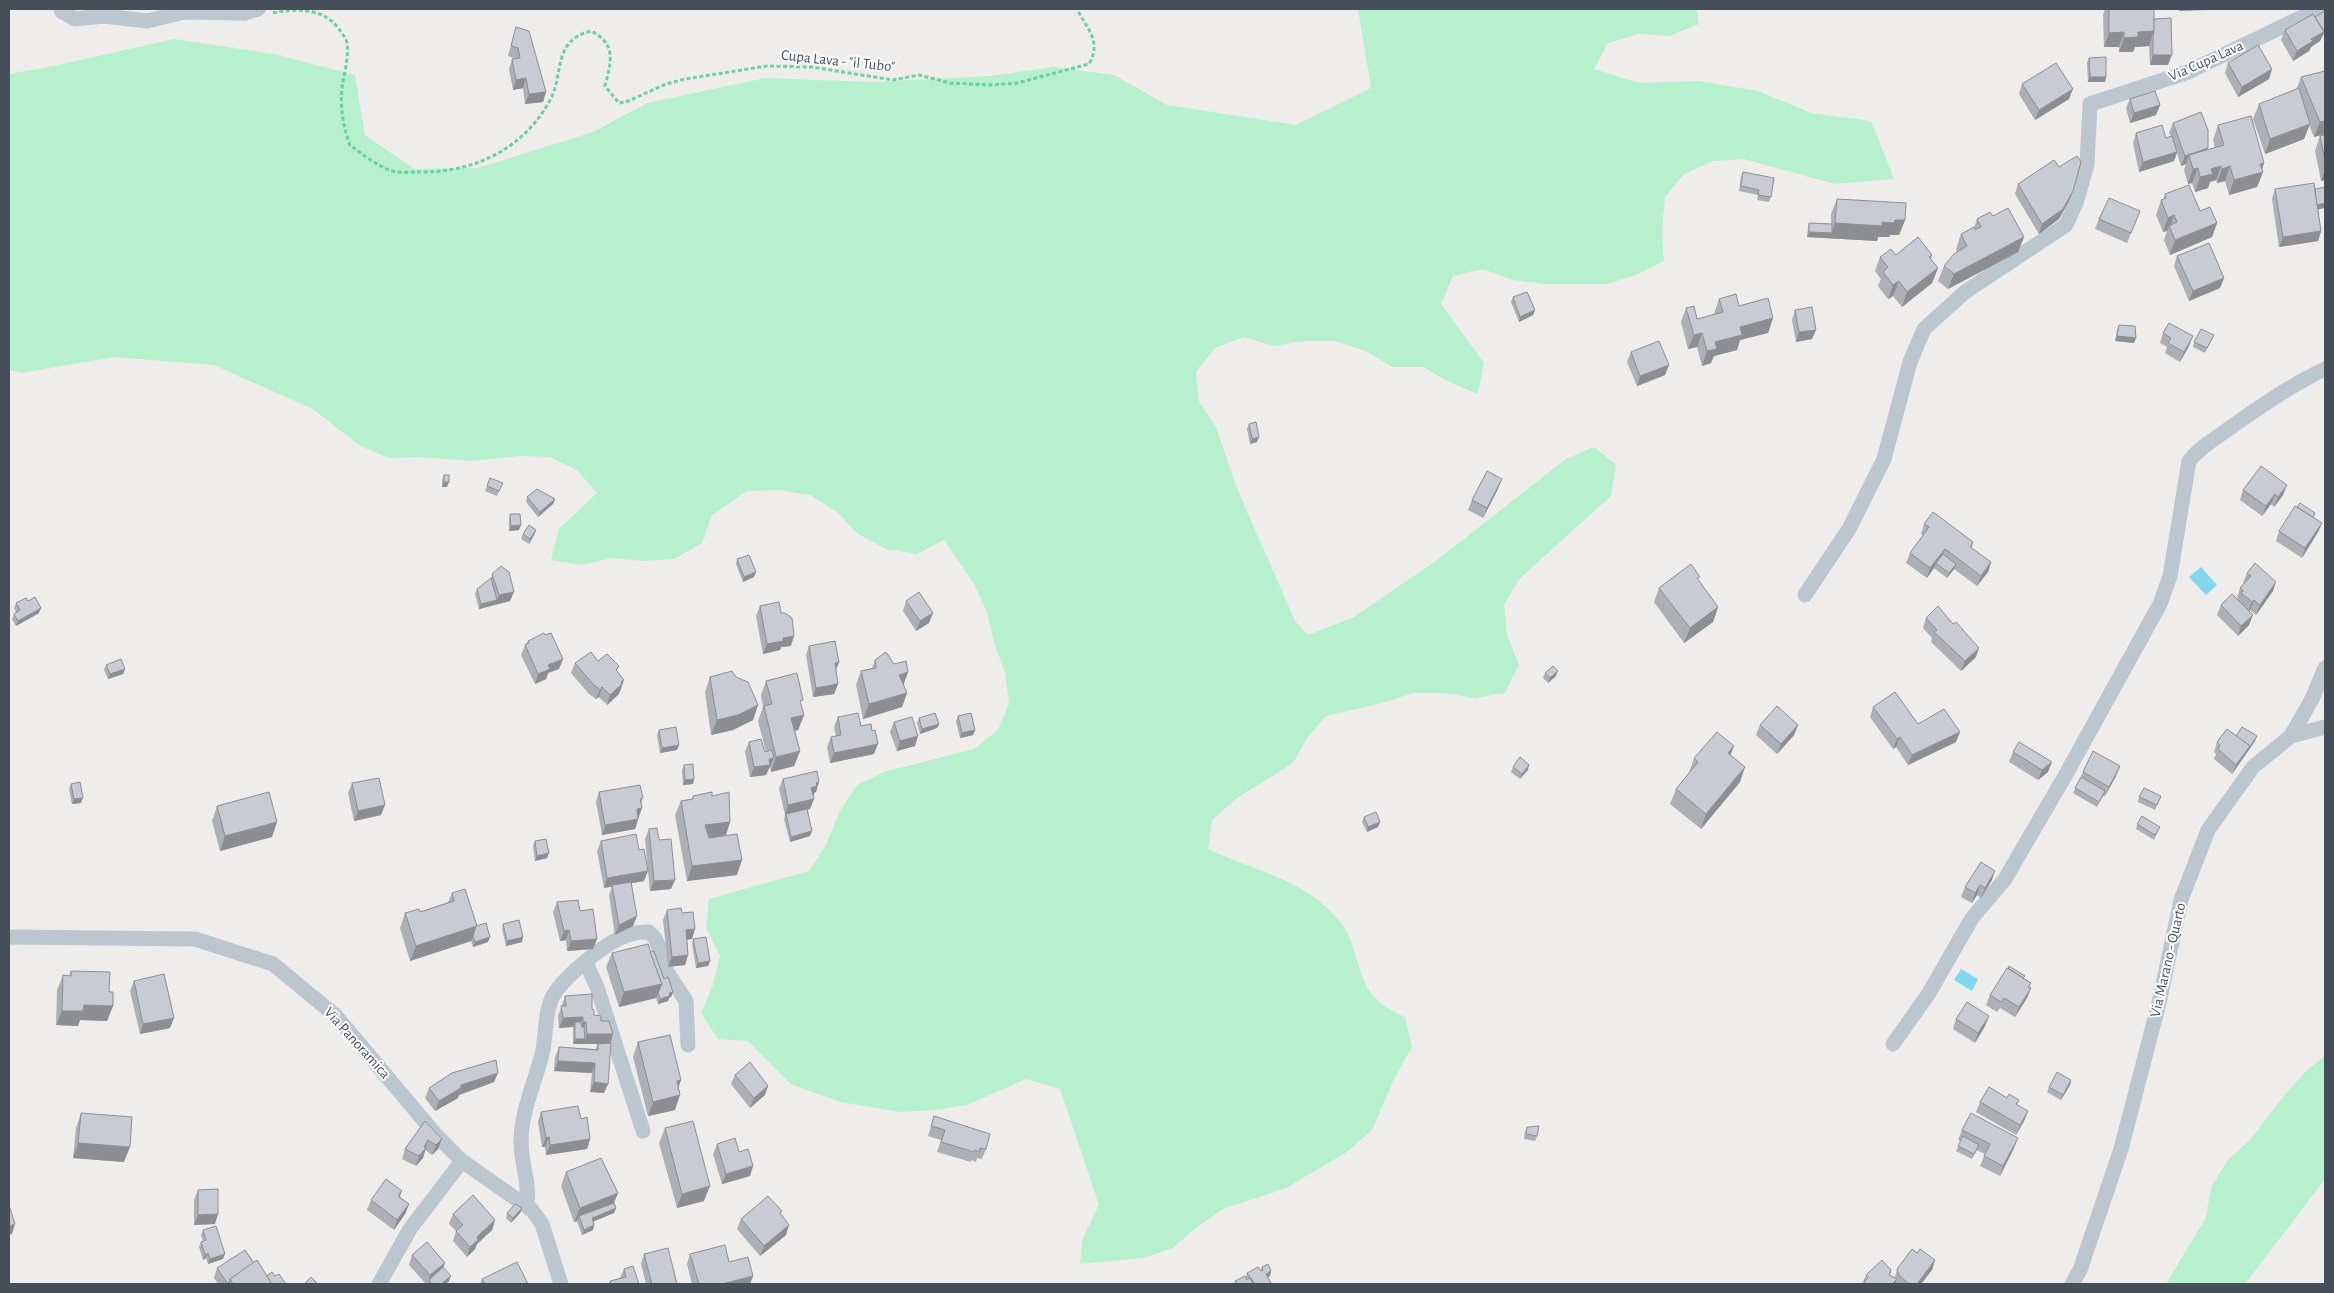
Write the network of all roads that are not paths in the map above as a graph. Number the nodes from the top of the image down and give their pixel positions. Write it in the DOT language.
graph roads {
  1 [pos="61,9"];
  2 [pos="2319,9"];
  3 [pos="262,12"];
  4 [pos="2325,368"];
  5 [pos="1805,595"];
  6 [pos="2325,668"];
  7 [pos="2325,727"];
  8 [pos="2291,736"];
  9 [pos="9,937"];
  10 [pos="586,963"];
  11 [pos="1892,1044"];
  12 [pos="688,1045"];
  13 [pos="643,1131"];
  14 [pos="462,1161"];
  15 [pos="527,1206"];
  16 [pos="379,1284"];
  17 [pos="561,1284"];
  18 [pos="2072,1284"];
  1 -- 3 [label="street"];
  2 -- 5 [label="street, Via Cupa Lava"];
  4 -- 11 [label="street"];
  6 -- 8 [label="street, Via Marano - Quarto"];
  7 -- 8 [label="street"];
  8 -- 18 [label="street, Via Marano - Quarto"];
  9 -- 14 [label="street, Via Panoramica"];
  10 -- 12 [label="street"];
  10 -- 13 [label="street"];
  10 -- 15 [label="street"];
  14 -- 15 [label="street, Via Panoramica"];
  14 -- 16 [label="street"];
  15 -- 17 [label="street, Via Panoramica"];
}
